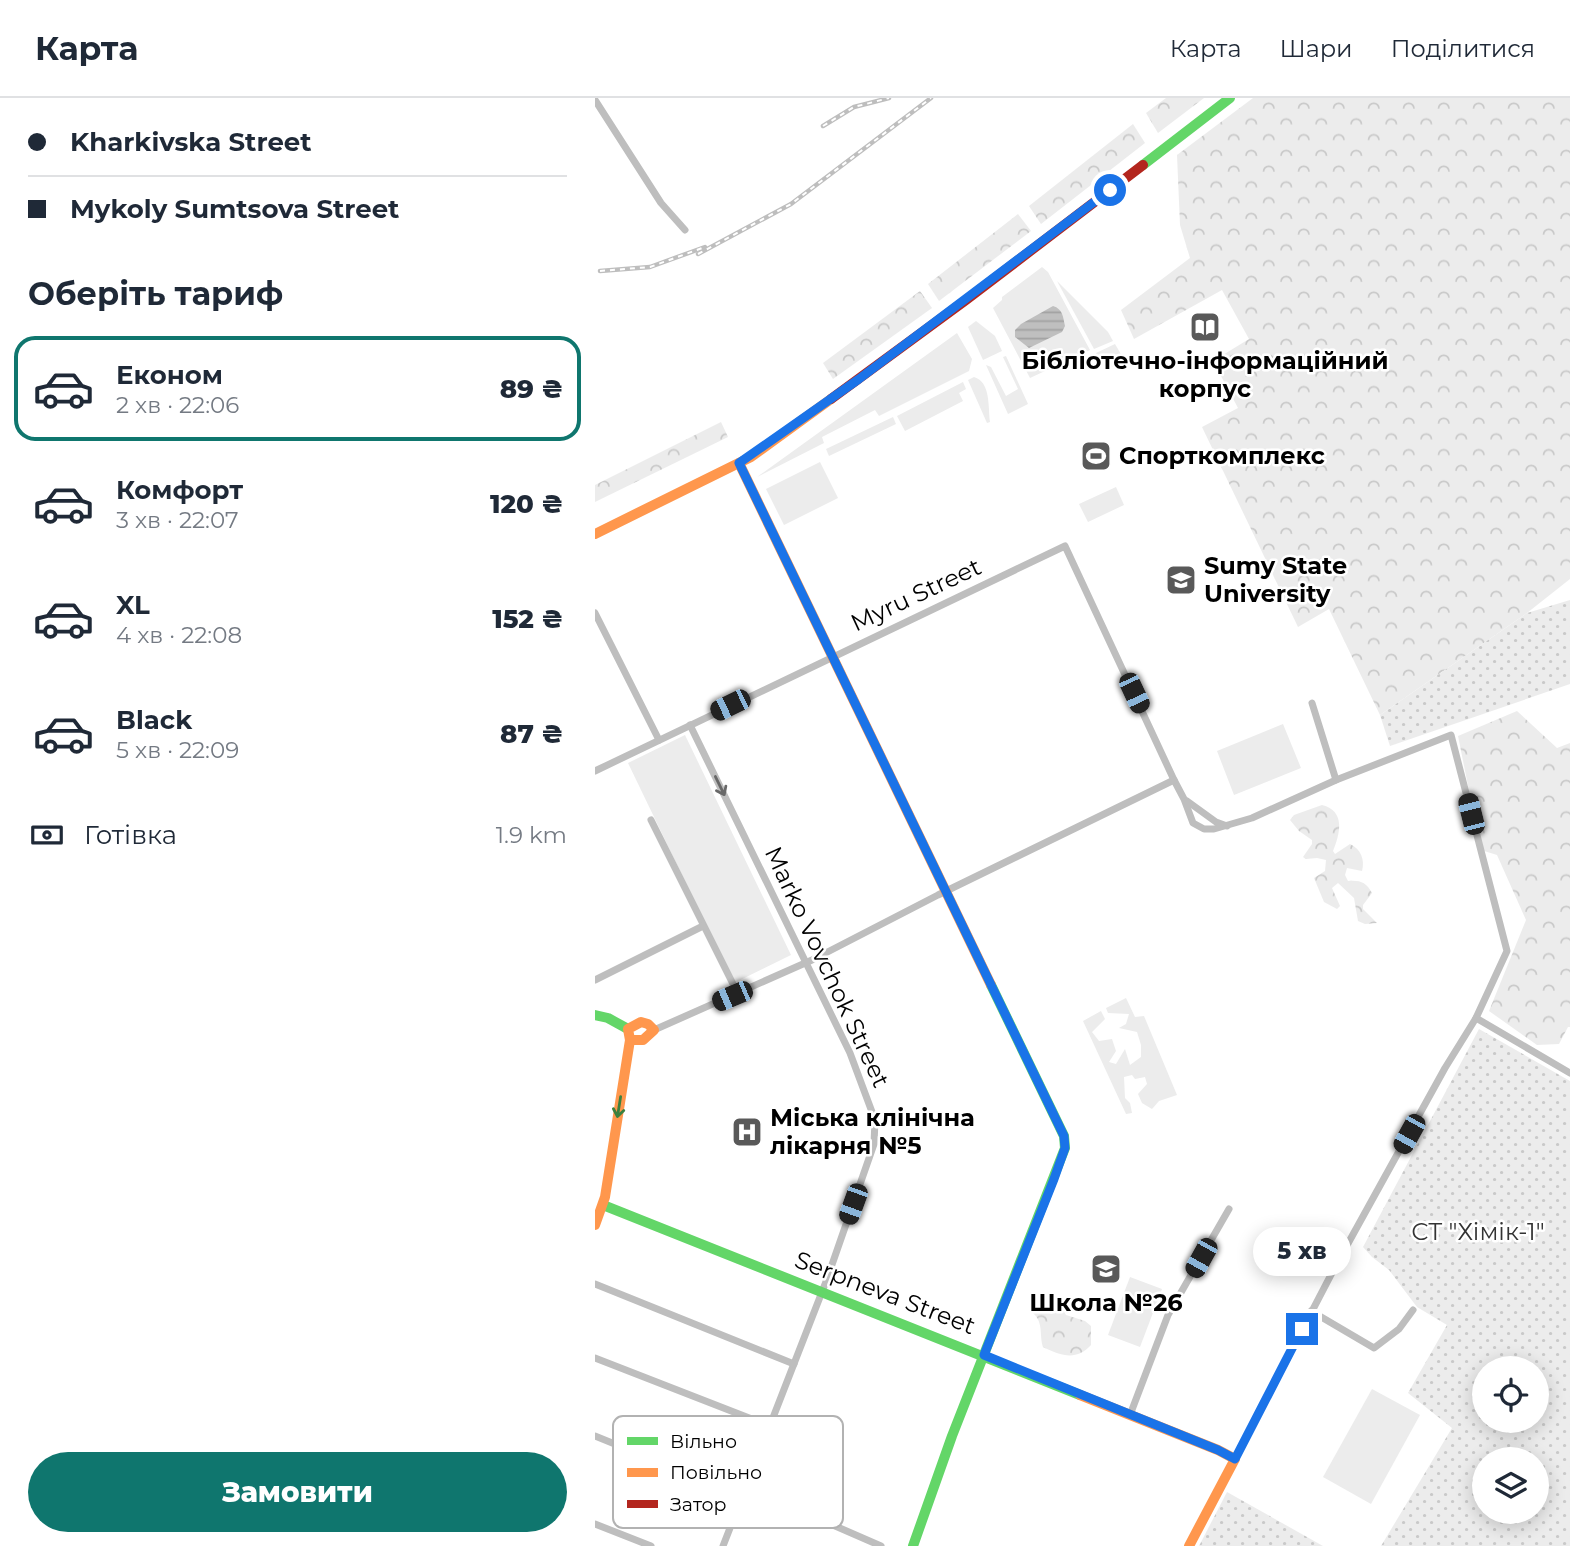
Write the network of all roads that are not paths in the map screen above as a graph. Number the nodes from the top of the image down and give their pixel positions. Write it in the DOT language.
graph roads {
  1 [pos="1230,98"];
  2 [pos="595,100"];
  3 [pos="685,230"];
  4 [pos="739,463"];
  5 [pos="595,534"];
  6 [pos="595,613"];
  7 [pos="831,657"];
  8 [pos="1312,703"];
  9 [pos="690,725"];
  10 [pos="659,740"];
  11 [pos="595,771"];
  12 [pos="1174,780"];
  13 [pos="1336,780"];
  14 [pos="1184,799"];
  15 [pos="651,820"];
  16 [pos="1227,826"];
  17 [pos="944,892"];
  18 [pos="703,926"];
  19 [pos="807,963"];
  20 [pos="595,980"];
  21 [pos="738,993"];
  22 [pos="595,1015"];
  23 [pos="1476,1018"];
  24 [pos="654,1030"];
  25 [pos="629,1034"];
  26 [pos="1570,1073"];
  27 [pos="599,1204"];
  28 [pos="1229,1209"];
  29 [pos="595,1225"];
  30 [pos="595,1284"];
  31 [pos="821,1292"];
  32 [pos="1413,1310"];
  33 [pos="1311,1311"];
  34 [pos="984,1355"];
  35 [pos="595,1358"];
  36 [pos="794,1364"];
  37 [pos="1130,1415"];
  38 [pos="744,1416"];
  39 [pos="774,1416"];
  40 [pos="595,1436"];
  41 [pos="613,1443"];
  42 [pos="1235,1459"];
  43 [pos="595,1524"];
  44 [pos="730,1528"];
  45 [pos="840,1528"];
  46 [pos="651,1546"];
  47 [pos="723,1546"];
  48 [pos="881,1546"];
  49 [pos="913,1546"];
  50 [pos="1189,1546"];
  1 -- 4 [label="main road"];
  2 -- 3 [label="street"];
  4 -- 5 [label="main road"];
  4 -- 7 [label="main road"];
  6 -- 10 [label="street"];
  7 -- 9 [label="street, Myru Street"];
  7 -- 12 [label="street, Myru Street"];
  7 -- 17 [label="main road"];
  8 -- 13 [label="street"];
  9 -- 10 [label="street, Myru Street"];
  9 -- 19 [label="street, Marko Vovchok Street, one-way"];
  10 -- 11 [label="street, Myru Street"];
  12 -- 14 [label="street"];
  12 -- 17 [label="street"];
  13 -- 16 [label="street"];
  13 -- 23 [label="street"];
  14 -- 16 [label="street"];
  14 -- 16 [label="street"];
  15 -- 18 [label="street"];
  17 -- 19 [label="street"];
  17 -- 34 [label="main road"];
  18 -- 20 [label="street"];
  18 -- 21 [label="street"];
  19 -- 21 [label="street"];
  19 -- 31 [label="street, Marko Vovchok Street"];
  21 -- 24 [label="street"];
  22 -- 25 [label="main road"];
  23 -- 26 [label="street"];
  23 -- 33 [label="street"];
  24 -- 25 [label="main road"];
  24 -- 25 [label="main road"];
  25 -- 27 [label="main road, one-way"];
  27 -- 29 [label="main road"];
  27 -- 31 [label="main road, Serpneva Street"];
  28 -- 37 [label="street"];
  30 -- 36 [label="street"];
  31 -- 34 [label="main road, Serpneva Street"];
  31 -- 36 [label="street, Marko Vovchok Street"];
  32 -- 33 [label="street"];
  33 -- 42 [label="street"];
  34 -- 37 [label="main road, Serpneva Street"];
  34 -- 49 [label="main road"];
  35 -- 38 [label="street"];
  36 -- 39 [label="street, Marko Vovchok Street"];
  37 -- 42 [label="main road, Serpneva Street"];
  40 -- 41 [label="street"];
  42 -- 50 [label="main road"];
  43 -- 46 [label="street"];
  44 -- 47 [label="street, Marko Vovchok Street"];
  45 -- 48 [label="street"];
}
